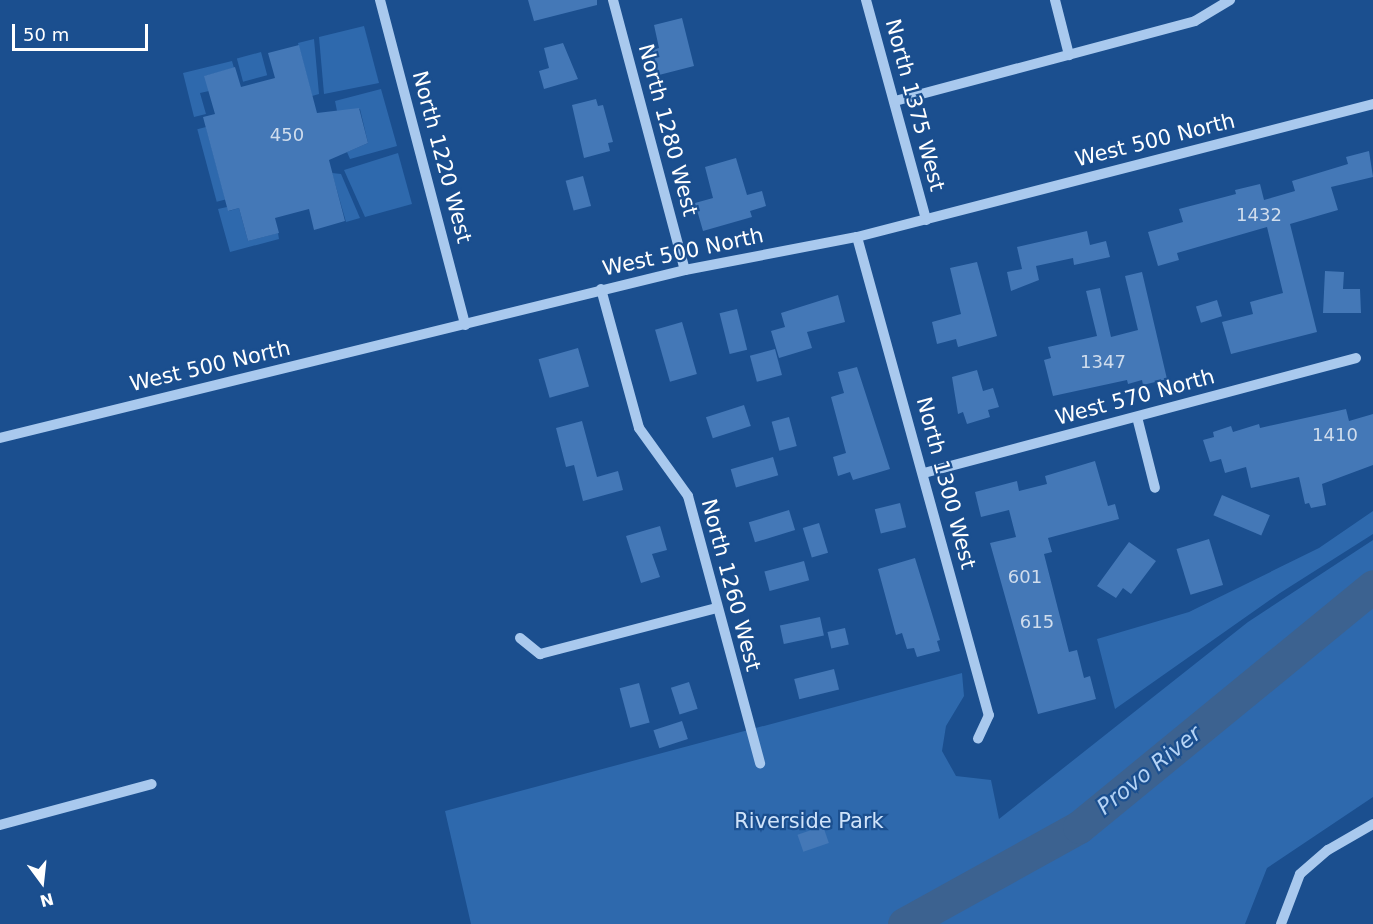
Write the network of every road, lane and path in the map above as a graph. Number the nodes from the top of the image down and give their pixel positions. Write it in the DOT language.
graph roads {
  1 [pos="380,0"];
  2 [pos="613,0"];
  3 [pos="866,0"];
  4 [pos="1055,0"];
  5 [pos="1230,0"];
  6 [pos="1069,55"];
  7 [pos="894,100"];
  8 [pos="1373,104"];
  9 [pos="926,220"];
  10 [pos="857,237"];
  11 [pos="685,270"];
  12 [pos="601,290"];
  13 [pos="465,325"];
  14 [pos="1356,358"];
  15 [pos="1137,417"];
  16 [pos="0,438"];
  17 [pos="924,473"];
  18 [pos="1155,488"];
  19 [pos="717,608"];
  20 [pos="520,638"];
  21 [pos="978,739"];
  22 [pos="760,764"];
  23 [pos="153,784"];
  24 [pos="1373,824"];
  25 [pos="0,825"];
  26 [pos="1281,924"];
  1 -- 13 [label="street, North 1220 West"];
  2 -- 11 [label="street, North 1280 West"];
  3 -- 7 [label="street, North 1375 West"];
  4 -- 6 [label="street"];
  5 -- 6 [label="street"];
  6 -- 7 [label="street"];
  7 -- 9 [label="street, North 1375 West"];
  8 -- 9 [label="street, West 500 North"];
  9 -- 10 [label="street, West 500 North"];
  10 -- 11 [label="street, West 500 North"];
  10 -- 17 [label="street, North 1300 West"];
  11 -- 12 [label="street, West 500 North"];
  12 -- 13 [label="street, West 500 North"];
  12 -- 19 [label="street, North 1260 West"];
  13 -- 16 [label="street, West 500 North"];
  14 -- 15 [label="street, West 570 North"];
  15 -- 17 [label="street, West 570 North"];
  15 -- 18 [label="street"];
  17 -- 21 [label="street, North 1300 West"];
  19 -- 20 [label="street"];
  19 -- 22 [label="street, North 1260 West"];
  23 -- 25 [label="street"];
  24 -- 26 [label="street"];
}
